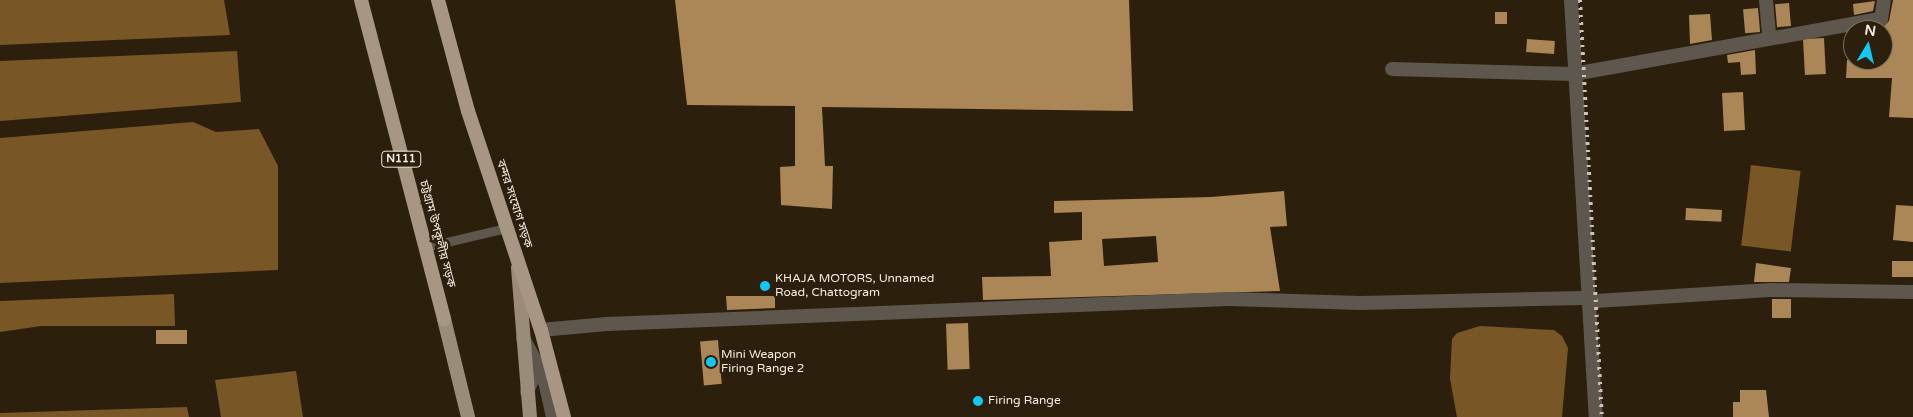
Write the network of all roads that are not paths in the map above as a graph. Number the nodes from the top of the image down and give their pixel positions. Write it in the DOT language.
graph roads {
  1 [pos="361,0"];
  2 [pos="438,0"];
  3 [pos="1571,0"];
  4 [pos="1766,0"];
  5 [pos="1884,0"];
  6 [pos="1769,37"];
  7 [pos="1392,69"];
  8 [pos="1574,74"];
  9 [pos="506,228"];
  10 [pos="425,247"];
  11 [pos="518,263"];
  12 [pos="1913,292"];
  13 [pos="1588,299"];
  14 [pos="444,318"];
  15 [pos="540,330"];
  16 [pos="522,334"];
  17 [pos="544,377"];
  18 [pos="527,392"];
  19 [pos="468,417"];
  20 [pos="530,417"];
  21 [pos="553,417"];
  22 [pos="564,417"];
  23 [pos="1596,417"];
  1 -- 10 [label="highway, চট্টগ্রাম উপকূলীয় সড়ক / N111"];
  2 -- 9 [label="highway, বন্দর সংযোগ সড়ক"];
  3 -- 8 [label="street"];
  4 -- 6 [label="street"];
  5 -- 6 [label="street"];
  6 -- 8 [label="street"];
  7 -- 8 [label="street"];
  8 -- 13 [label="street"];
  9 -- 10 [label="lane"];
  9 -- 11 [label="highway, বন্দর সংযোগ সড়ক"];
  10 -- 14 [label="highway, চট্টগ্রাম উপকূলীয় সড়ক / N111"];
  11 -- 15 [label="highway, বন্দর সংযোগ সড়ক"];
  11 -- 16 [label="main road"];
  12 -- 13 [label="street"];
  13 -- 15 [label="street"];
  13 -- 23 [label="street"];
  14 -- 19 [label="main road, চট্টগ্রাম উপকূলীয় সড়ক"];
  15 -- 22 [label="highway, বন্দর সংযোগ সড়ক"];
  16 -- 17 [label="street"];
  16 -- 18 [label="main road"];
  17 -- 18 [label="street"];
  17 -- 21 [label="street"];
  18 -- 20 [label="main road"];
}
